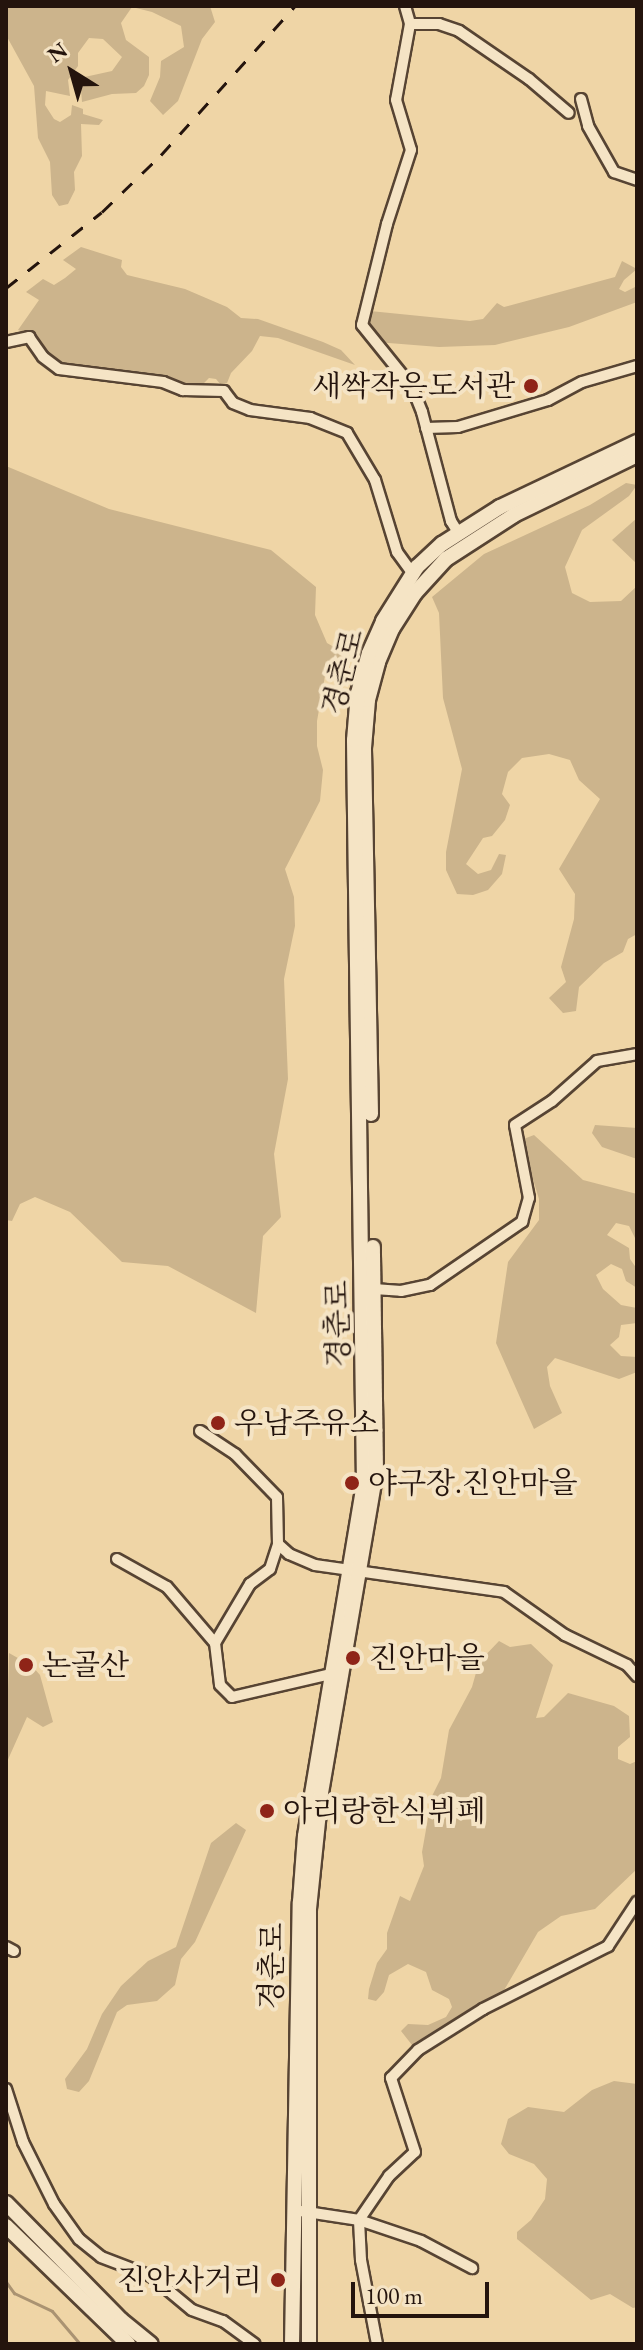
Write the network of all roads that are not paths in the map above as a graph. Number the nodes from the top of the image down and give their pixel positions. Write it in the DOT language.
graph roads {
  1 [pos="405,6"];
  2 [pos="410,24"];
  3 [pos="581,99"];
  4 [pos="569,113"];
  5 [pos="637,180"];
  6 [pos="6,342"];
  7 [pos="637,366"];
  8 [pos="426,428"];
  9 [pos="637,442"];
  10 [pos="637,455"];
  11 [pos="458,532"];
  12 [pos="413,574"];
  13 [pos="637,1054"];
  14 [pos="374,1289"];
  15 [pos="200,1431"];
  16 [pos="278,1544"];
  17 [pos="117,1559"];
  18 [pos="355,1571"];
  19 [pos="215,1643"];
  20 [pos="331,1674"];
  21 [pos="637,1676"];
  22 [pos="637,1902"];
  23 [pos="6,2089"];
  24 [pos="7,2204"];
  25 [pos="294,2210"];
  26 [pos="310,2210"];
  27 [pos="359,2220"];
  28 [pos="7,2228"];
  29 [pos="472,2268"];
  30 [pos="128,2344"];
  31 [pos="151,2344"];
  32 [pos="255,2344"];
  33 [pos="292,2344"];
  34 [pos="309,2344"];
  35 [pos="377,2344"];
  1 -- 2 [label="street"];
  2 -- 4 [label="street"];
  2 -- 8 [label="street"];
  3 -- 5 [label="street"];
  6 -- 12 [label="street"];
  7 -- 8 [label="street"];
  8 -- 11 [label="street"];
  9 -- 11 [label="street, 경춘로"];
  10 -- 14 [label="street, 경춘로"];
  11 -- 12 [label="street, 경춘로"];
  12 -- 18 [label="street, 경춘로"];
  13 -- 14 [label="street"];
  14 -- 18 [label="street, 경춘로"];
  15 -- 16 [label="street"];
  16 -- 18 [label="street"];
  16 -- 19 [label="street"];
  17 -- 19 [label="street"];
  18 -- 20 [label="street, 경춘로"];
  18 -- 21 [label="street"];
  18 -- 26 [label="street, 경춘로"];
  19 -- 20 [label="street"];
  20 -- 25 [label="street, 경춘로"];
  22 -- 27 [label="street"];
  23 -- 32 [label="street"];
  24 -- 31 [label="street"];
  25 -- 26 [label="street"];
  25 -- 33 [label="street, 경춘로"];
  26 -- 27 [label="street"];
  26 -- 34 [label="street, 경춘로"];
  27 -- 29 [label="street"];
  27 -- 35 [label="street"];
  28 -- 30 [label="street"];
}
